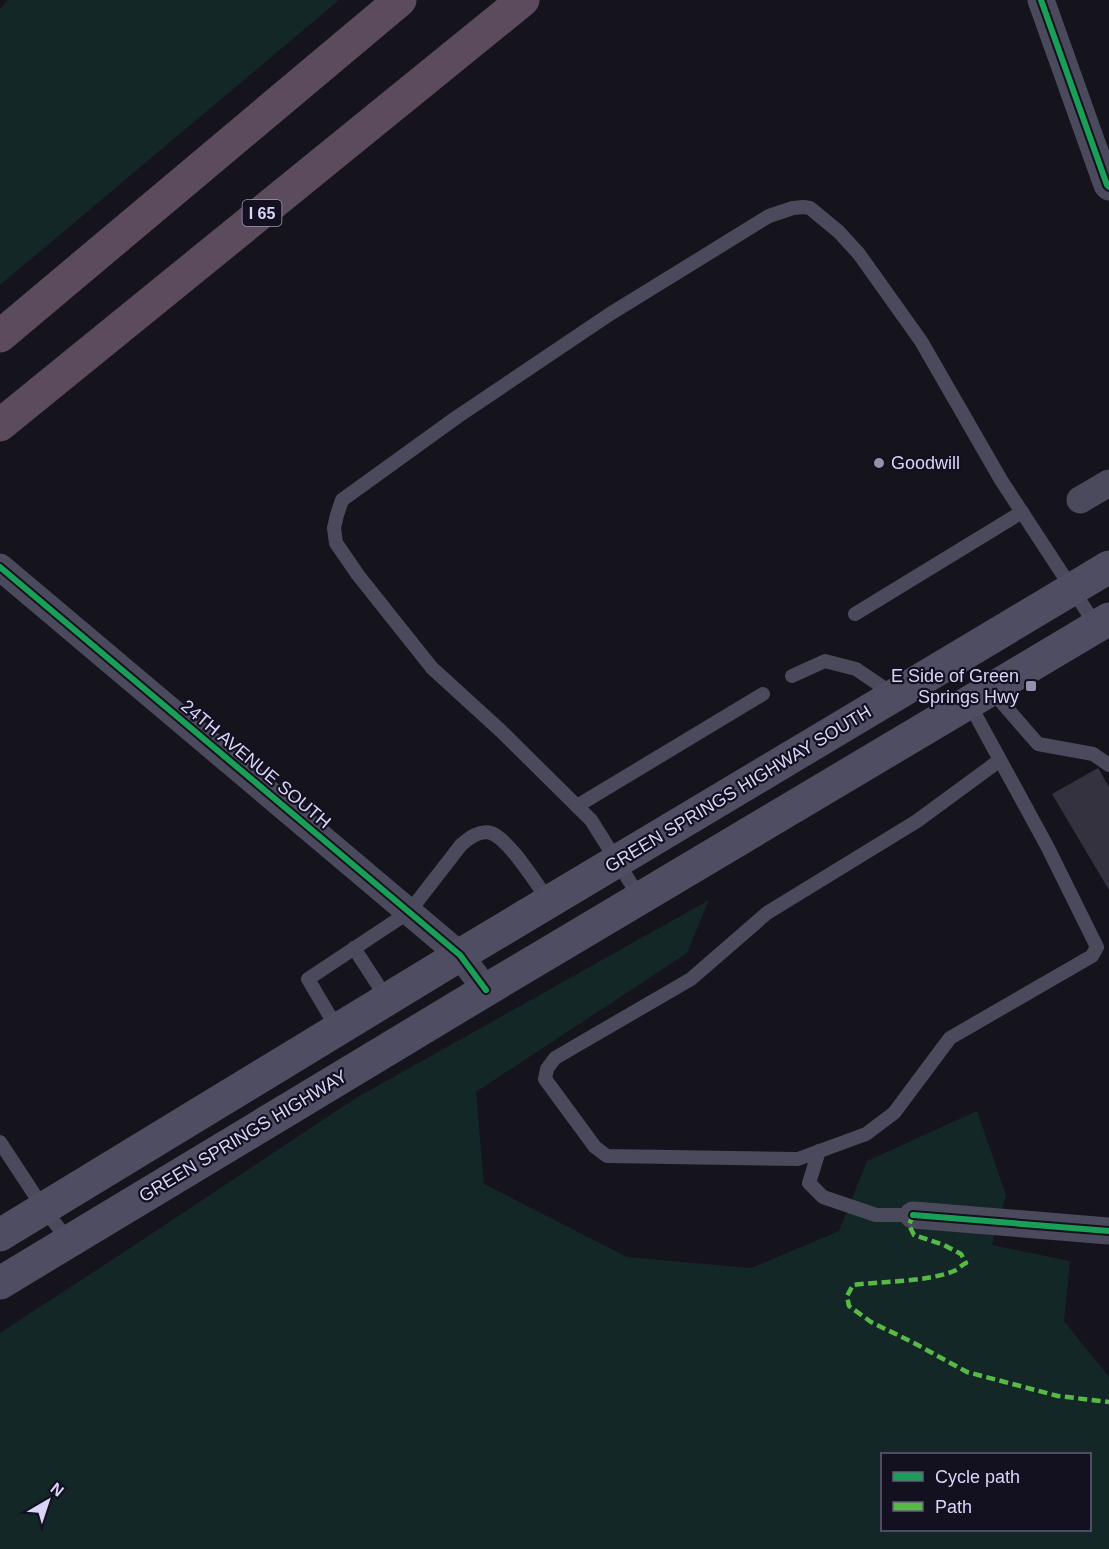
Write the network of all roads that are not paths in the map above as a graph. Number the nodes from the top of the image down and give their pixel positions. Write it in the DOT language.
graph roads {
  1 [pos="400,0"];
  2 [pos="523,0"];
  3 [pos="1041,0"];
  4 [pos="1109,187"];
  5 [pos="0,336"];
  6 [pos="0,425"];
  7 [pos="1109,483"];
  8 [pos="1080,500"];
  9 [pos="1022,512"];
  10 [pos="0,567"];
  11 [pos="1109,567"];
  12 [pos="1073,588"];
  13 [pos="855,614"];
  14 [pos="1103,623"];
  15 [pos="792,676"];
  16 [pos="764,694"];
  17 [pos="894,695"];
  18 [pos="980,696"];
  19 [pos="1000,760"];
  20 [pos="1109,765"];
  21 [pos="577,806"];
  22 [pos="617,861"];
  23 [pos="640,898"];
  24 [pos="549,901"];
  25 [pos="409,912"];
  26 [pos="354,948"];
  27 [pos="459,955"];
  28 [pos="486,990"];
  29 [pos="387,1000"];
  30 [pos="338,1030"];
  31 [pos="0,1142"];
  32 [pos="819,1151"];
  33 [pos="44,1209"];
  34 [pos="913,1215"];
  35 [pos="1109,1231"];
  36 [pos="0,1235"];
  37 [pos="69,1241"];
  38 [pos="0,1283"];
  1 -- 5 [label="highway"];
  2 -- 6 [label="highway, I 65"];
  3 -- 4 [label="street"];
  7 -- 8 [label="street"];
  9 -- 12 [label="lane"];
  9 -- 13 [label="lane"];
  9 -- 21 [label="lane"];
  10 -- 25 [label="street, 24TH AVENUE SOUTH"];
  11 -- 12 [label="main road, GREEN SPRINGS HIGHWAY SOUTH"];
  12 -- 14 [label="lane"];
  12 -- 17 [label="main road, GREEN SPRINGS HIGHWAY SOUTH"];
  14 -- 18 [label="main road"];
  15 -- 17 [label="lane"];
  16 -- 21 [label="lane"];
  17 -- 22 [label="main road, GREEN SPRINGS HIGHWAY SOUTH"];
  18 -- 19 [label="lane"];
  18 -- 20 [label="lane"];
  18 -- 23 [label="main road"];
  19 -- 32 [label="lane"];
  19 -- 32 [label="lane"];
  21 -- 22 [label="lane"];
  22 -- 23 [label="lane"];
  22 -- 24 [label="main road, GREEN SPRINGS HIGHWAY SOUTH"];
  23 -- 28 [label="main road"];
  24 -- 25 [label="lane"];
  24 -- 27 [label="main road, GREEN SPRINGS HIGHWAY SOUTH"];
  25 -- 26 [label="lane"];
  25 -- 27 [label="street, 24TH AVENUE SOUTH"];
  26 -- 29 [label="lane"];
  26 -- 30 [label="lane"];
  27 -- 28 [label="street, 24TH AVENUE SOUTH"];
  27 -- 29 [label="main road"];
  28 -- 37 [label="main road, GREEN SPRINGS HIGHWAY"];
  29 -- 30 [label="main road"];
  30 -- 33 [label="main road"];
  31 -- 33 [label="lane"];
  32 -- 34 [label="lane"];
  33 -- 36 [label="main road"];
  33 -- 37 [label="lane"];
  34 -- 35 [label="street"];
  37 -- 38 [label="main road, GREEN SPRINGS HIGHWAY"];
}
